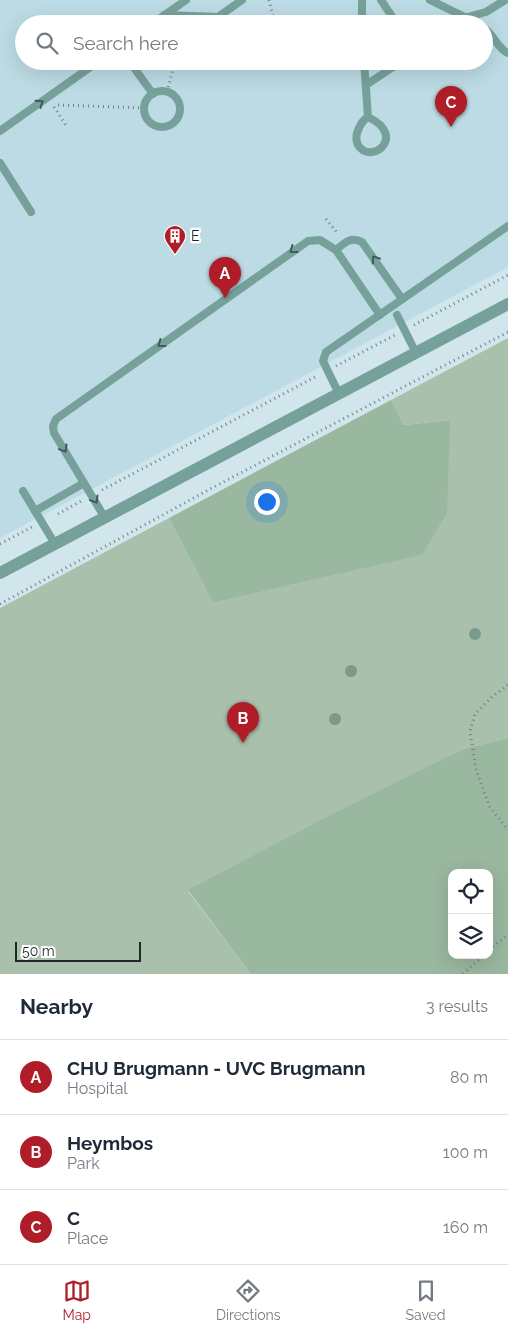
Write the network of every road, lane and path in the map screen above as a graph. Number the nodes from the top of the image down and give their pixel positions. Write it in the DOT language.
graph roads {
  1 [pos="242,0"];
  2 [pos="269,0"];
  3 [pos="362,0"];
  4 [pos="381,0"];
  5 [pos="430,0"];
  6 [pos="504,0"];
  7 [pos="184,1"];
  8 [pos="508,5"];
  9 [pos="164,15"];
  10 [pos="221,15"];
  11 [pos="273,15"];
  12 [pos="362,15"];
  13 [pos="391,15"];
  14 [pos="463,15"];
  15 [pos="475,15"];
  16 [pos="493,36"];
  17 [pos="508,53"];
  18 [pos="86,70"];
  19 [pos="136,70"];
  20 [pos="173,70"];
  21 [pos="365,70"];
  22 [pos="388,70"];
  23 [pos="366,85"];
  24 [pos="168,92"];
  25 [pos="153,94"];
  26 [pos="144,108"];
  27 [pos="368,117"];
  28 [pos="67,127"];
  29 [pos="0,130"];
  30 [pos="0,163"];
  31 [pos="31,212"];
  32 [pos="326,218"];
  33 [pos="508,226"];
  34 [pos="345,243"];
  35 [pos="336,250"];
  36 [pos="508,275"];
  37 [pos="402,299"];
  38 [pos="508,304"];
  39 [pos="380,315"];
  40 [pos="397,315"];
  41 [pos="405,330"];
  42 [pos="508,332"];
  43 [pos="416,353"];
  44 [pos="327,371"];
  45 [pos="339,394"];
  46 [pos="84,483"];
  47 [pos="22,491"];
  48 [pos="92,496"];
  49 [pos="35,511"];
  50 [pos="105,518"];
  51 [pos="42,522"];
  52 [pos="0,544"];
  53 [pos="55,544"];
  54 [pos="0,573"];
  55 [pos="0,604"];
  56 [pos="508,685"];
  57 [pos="508,830"];
  58 [pos="508,934"];
  59 [pos="493,947"];
  60 [pos="480,959"];
  61 [pos="463,974"];
  1 -- 10 [label="lane"];
  2 -- 11 [label="path"];
  3 -- 12 [label="lane"];
  4 -- 13 [label="lane"];
  5 -- 14 [label="lane"];
  6 -- 8 [label="lane"];
  6 -- 15 [label="lane"];
  7 -- 9 [label="lane"];
  16 -- 17 [label="lane"];
  29 -- 18 [label="lane, one-way"];
  19 -- 25 [label="lane"];
  20 -- 24 [label="path"];
  21 -- 23 [label="lane"];
  22 -- 23 [label="lane"];
  23 -- 27 [label="lane"];
  24 -- 25 [label="lane"];
  24 -- 26 [label="lane"];
  25 -- 26 [label="lane"];
  26 -- 28 [label="path"];
  27 -- 27 [label="lane"];
  30 -- 31 [label="lane"];
  32 -- 34 [label="path"];
  33 -- 37 [label="lane"];
  34 -- 35 [label="lane"];
  37 -- 34 [label="lane, one-way"];
  35 -- 39 [label="lane"];
  35 -- 46 [label="lane, one-way"];
  36 -- 41 [label="path"];
  37 -- 39 [label="lane"];
  38 -- 43 [label="street"];
  39 -- 44 [label="lane"];
  40 -- 41 [label="lane"];
  41 -- 43 [label="lane"];
  41 -- 44 [label="path"];
  42 -- 55 [label="path"];
  43 -- 45 [label="street"];
  44 -- 45 [label="lane"];
  44 -- 48 [label="path"];
  45 -- 50 [label="street"];
  46 -- 48 [label="lane"];
  46 -- 49 [label="lane"];
  47 -- 49 [label="lane"];
  48 -- 50 [label="lane, one-way"];
  48 -- 51 [label="path"];
  49 -- 51 [label="lane"];
  50 -- 53 [label="street"];
  51 -- 52 [label="path"];
  51 -- 53 [label="lane"];
  53 -- 54 [label="street"];
  56 -- 57 [label="path"];
  58 -- 59 [label="path"];
  60 -- 61 [label="path"];
}
